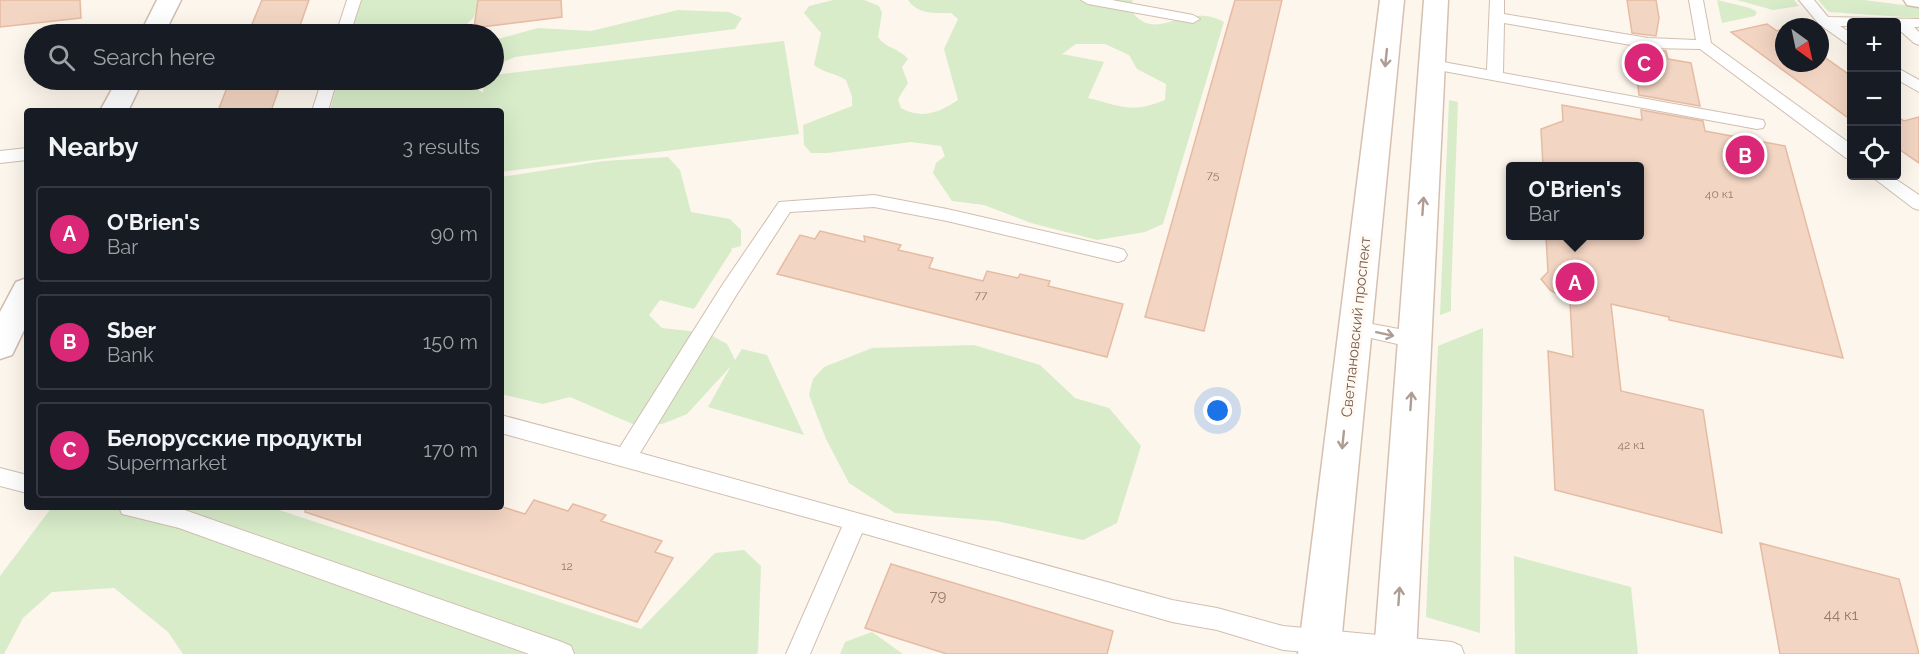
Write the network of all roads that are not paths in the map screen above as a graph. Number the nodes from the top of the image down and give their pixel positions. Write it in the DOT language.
graph roads {
  1 [pos="169,0"];
  2 [pos="354,0"];
  3 [pos="1088,0"];
  4 [pos="1392,0"];
  5 [pos="1436,0"];
  6 [pos="1497,0"];
  7 [pos="1696,0"];
  8 [pos="1806,0"];
  9 [pos="1497,17"];
  10 [pos="1821,18"];
  11 [pos="1193,19"];
  12 [pos="1829,21"];
  13 [pos="1847,21"];
  14 [pos="1901,22"];
  15 [pos="1901,23"];
  16 [pos="1919,23"];
  17 [pos="157,24"];
  18 [pos="346,24"];
  19 [pos="1829,25"];
  20 [pos="1847,38"];
  21 [pos="1919,40"];
  22 [pos="1704,45"];
  23 [pos="1432,65"];
  24 [pos="1901,75"];
  25 [pos="1495,76"];
  26 [pos="1919,87"];
  27 [pos="125,90"];
  28 [pos="326,90"];
  29 [pos="116,108"];
  30 [pos="321,108"];
  31 [pos="1758,124"];
  32 [pos="1847,151"];
  33 [pos="24,154"];
  34 [pos="0,157"];
  35 [pos="1886,180"];
  36 [pos="1919,204"];
  37 [pos="1118,255"];
  38 [pos="24,296"];
  39 [pos="1356,328"];
  40 [pos="1415,340"];
  41 [pos="0,346"];
  42 [pos="504,425"];
  43 [pos="625,458"];
  44 [pos="0,477"];
  45 [pos="24,483"];
  46 [pos="143,510"];
  47 [pos="856,521"];
  48 [pos="1320,648"];
  49 [pos="1395,651"];
  50 [pos="562,654"];
  51 [pos="798,654"];
  52 [pos="1452,654"];
  1 -- 17 [label="main road"];
  2 -- 18 [label="lane"];
  3 -- 11 [label="lane"];
  4 -- 39 [label="main road, Светлановский проспект, one-way"];
  5 -- 23 [label="main road"];
  6 -- 9 [label="lane"];
  7 -- 22 [label="lane"];
  8 -- 10 [label="lane"];
  9 -- 22 [label="lane"];
  9 -- 25 [label="lane"];
  12 -- 13 [label="lane"];
  14 -- 16 [label="lane"];
  15 -- 21 [label="lane"];
  19 -- 20 [label="lane"];
  22 -- 32 [label="lane"];
  23 -- 25 [label="lane"];
  40 -- 23 [label="main road, one-way"];
  24 -- 26 [label="lane"];
  25 -- 31 [label="lane"];
  27 -- 29 [label="main road"];
  28 -- 30 [label="lane"];
  33 -- 34 [label="lane"];
  35 -- 36 [label="lane"];
  37 -- 43 [label="lane"];
  38 -- 41 [label="main road"];
  39 -- 40 [label="lane, one-way"];
  39 -- 48 [label="main road, Светлановский проспект, one-way"];
  49 -- 40 [label="main road, one-way"];
  42 -- 43 [label="lane"];
  43 -- 47 [label="lane"];
  44 -- 45 [label="lane"];
  46 -- 50 [label="lane"];
  47 -- 48 [label="lane"];
  47 -- 51 [label="lane"];
  48 -- 49 [label="lane"];
  49 -- 52 [label="lane"];
}
